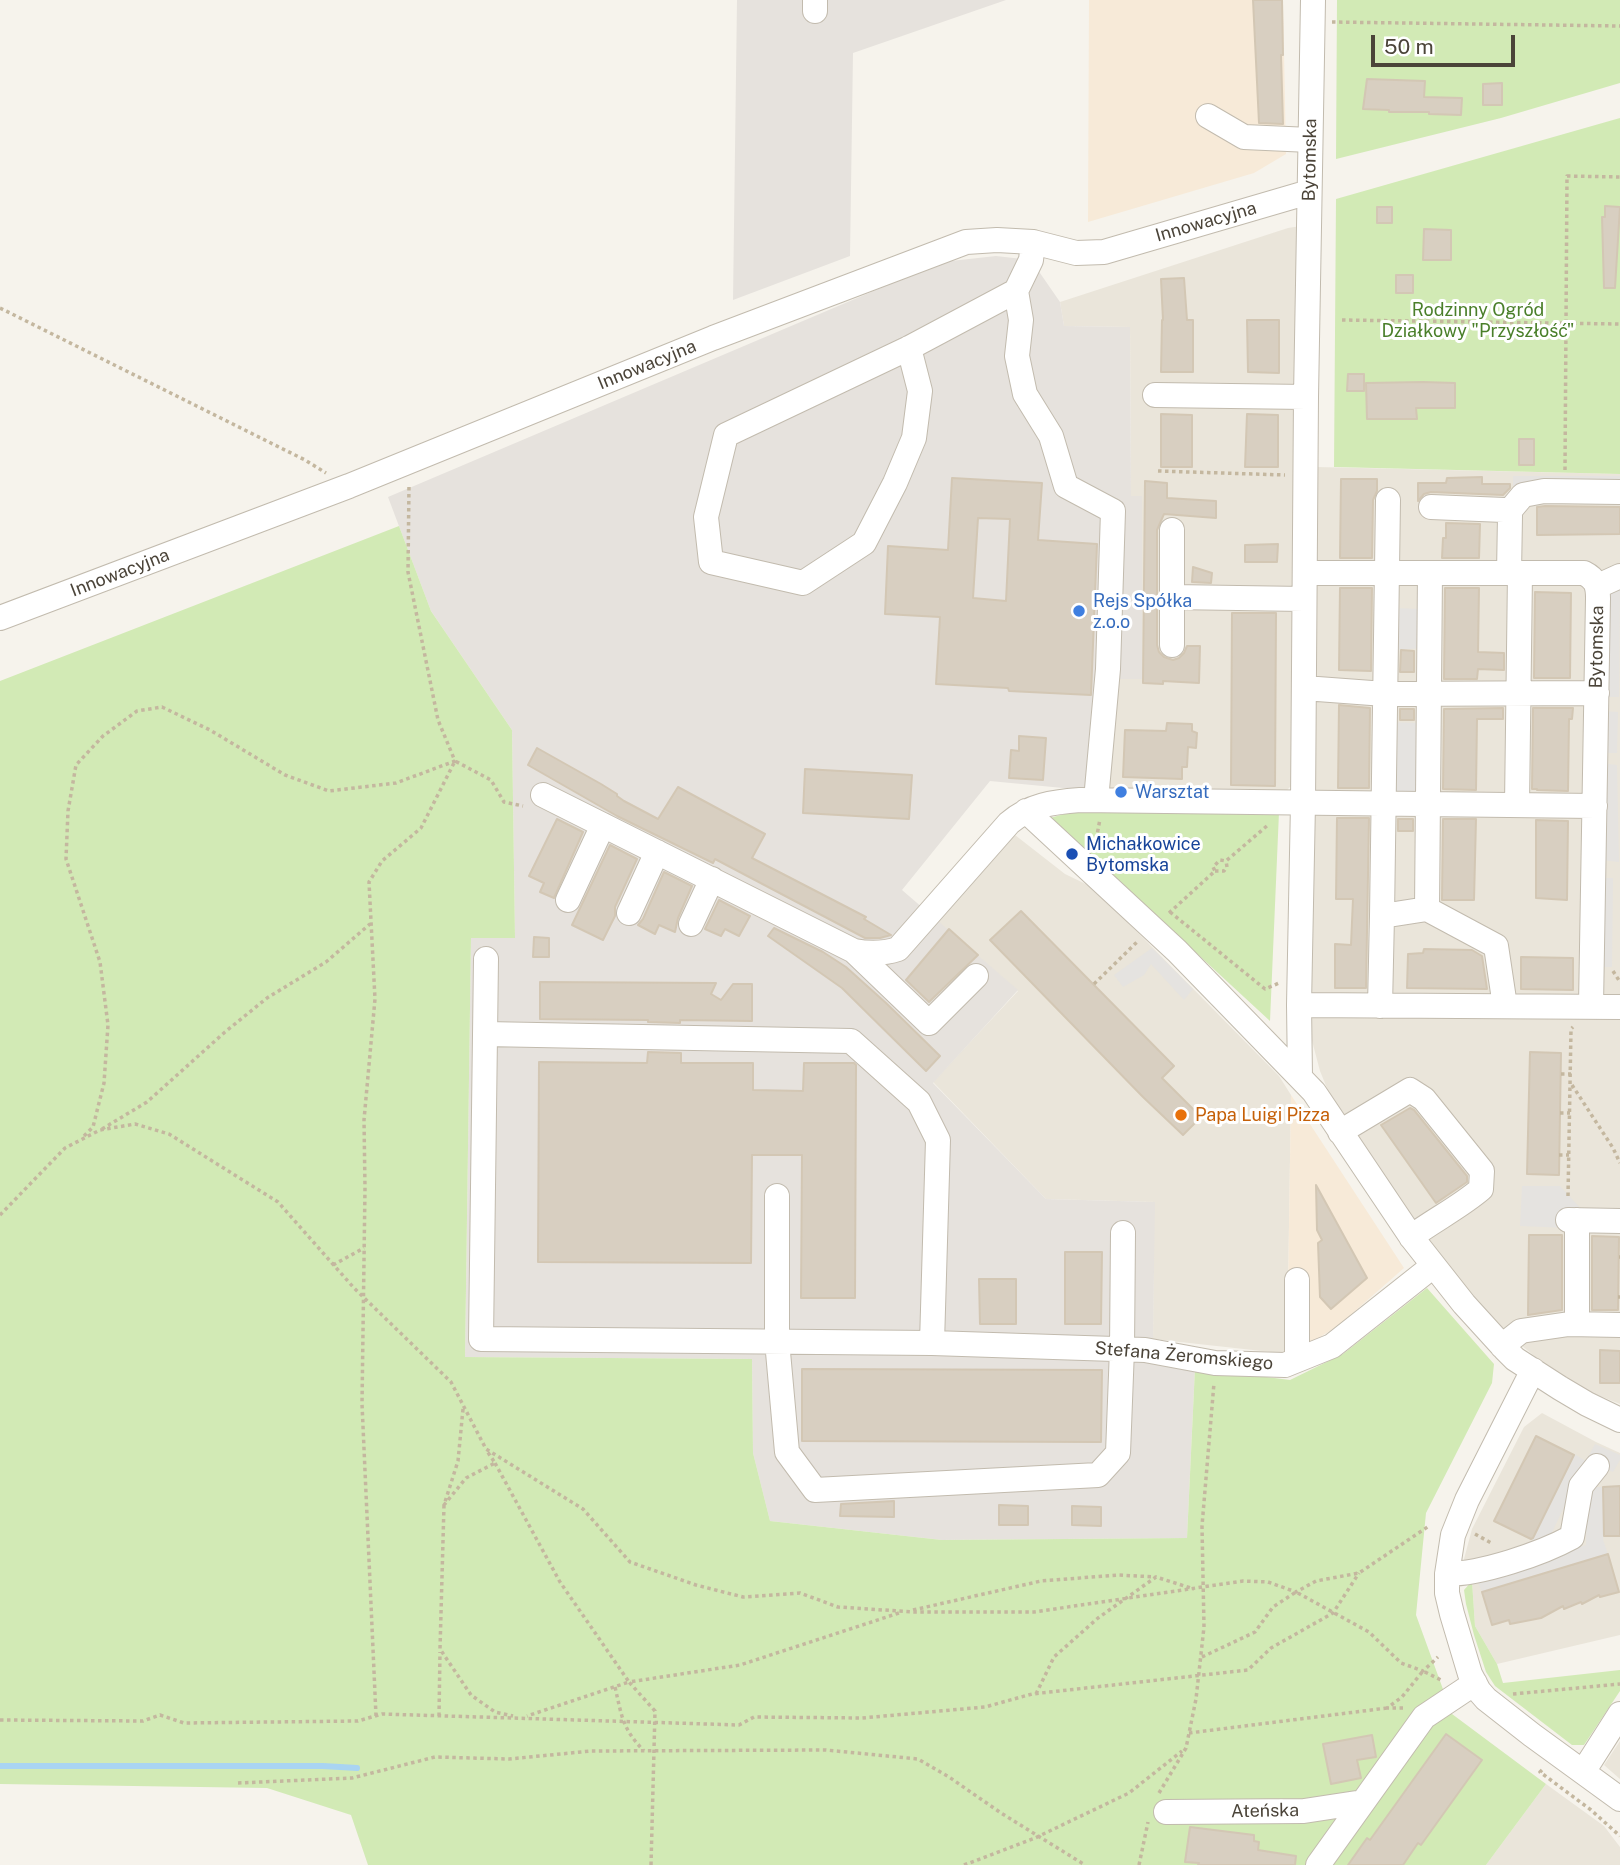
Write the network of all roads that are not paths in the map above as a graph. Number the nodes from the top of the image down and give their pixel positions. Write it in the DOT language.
graph roads {
  1 [pos="1313,0"];
  2 [pos="1208,116"];
  3 [pos="1310,140"];
  4 [pos="1309,192"];
  5 [pos="1033,242"];
  6 [pos="1016,291"];
  7 [pos="909,348"];
  8 [pos="1155,395"];
  9 [pos="1306,397"];
  10 [pos="1620,492"];
  11 [pos="1388,500"];
  12 [pos="1431,507"];
  13 [pos="1507,514"];
  14 [pos="1172,530"];
  15 [pos="1305,573"];
  16 [pos="1387,573"];
  17 [pos="1430,573"];
  18 [pos="1515,573"];
  19 [pos="1609,581"];
  20 [pos="1172,597"];
  21 [pos="1304,599"];
  22 [pos="0,618"];
  23 [pos="1172,645"];
  24 [pos="1304,688"];
  25 [pos="1518,693"];
  26 [pos="1597,693"];
  27 [pos="1385,694"];
  28 [pos="1428,694"];
  29 [pos="542,795"];
  30 [pos="1100,800"];
  31 [pos="1303,803"];
  32 [pos="1384,804"];
  33 [pos="1426,804"];
  34 [pos="1517,805"];
  35 [pos="1595,806"];
  36 [pos="1026,811"];
  37 [pos="603,825"];
  38 [pos="657,852"];
  39 [pos="712,879"];
  40 [pos="568,900"];
  41 [pos="1427,909"];
  42 [pos="629,914"];
  43 [pos="1382,916"];
  44 [pos="691,924"];
  45 [pos="855,951"];
  46 [pos="486,959"];
  47 [pos="976,976"];
  48 [pos="1299,1005"];
  49 [pos="1380,1006"];
  50 [pos="1505,1006"];
  51 [pos="1620,1007"];
  52 [pos="1586,1015"];
  53 [pos="485,1034"];
  54 [pos="1300,1077"];
  55 [pos="1340,1132"];
  56 [pos="777,1196"];
  57 [pos="1620,1221"];
  58 [pos="1123,1233"];
  59 [pos="1411,1237"];
  60 [pos="1433,1266"];
  61 [pos="1297,1280"];
  62 [pos="1577,1324"];
  63 [pos="1620,1325"];
  64 [pos="777,1341"];
  65 [pos="932,1343"];
  66 [pos="1503,1346"];
  67 [pos="1122,1349"];
  68 [pos="1297,1359"];
  69 [pos="1533,1370"];
  70 [pos="1620,1420"];
  71 [pos="1597,1466"];
  72 [pos="1447,1574"];
  73 [pos="1475,1683"];
  74 [pos="1620,1714"];
  75 [pos="1583,1772"];
  76 [pos="1620,1799"];
  77 [pos="1363,1802"];
  78 [pos="1158,1808"];
  79 [pos="1318,1865"];
  1 -- 3 [label="street, Bytomska"];
  2 -- 3 [label="street"];
  3 -- 4 [label="street, Bytomska"];
  4 -- 5 [label="street, Innowacyjna"];
  4 -- 9 [label="street, Bytomska"];
  5 -- 6 [label="street"];
  5 -- 22 [label="street, Innowacyjna"];
  6 -- 7 [label="street"];
  6 -- 30 [label="street"];
  7 -- 7 [label="street"];
  8 -- 9 [label="street"];
  9 -- 15 [label="street, Bytomska"];
  10 -- 13 [label="street"];
  11 -- 16 [label="street"];
  12 -- 13 [label="street"];
  13 -- 18 [label="street"];
  14 -- 20 [label="street"];
  15 -- 16 [label="street, Bytomska"];
  15 -- 21 [label="street, Bytomska"];
  16 -- 17 [label="street, Bytomska"];
  16 -- 27 [label="street"];
  17 -- 18 [label="street, Bytomska"];
  17 -- 28 [label="street"];
  18 -- 19 [label="street, Bytomska"];
  18 -- 25 [label="street"];
  19 -- 26 [label="street, Bytomska"];
  20 -- 21 [label="street"];
  20 -- 23 [label="street"];
  21 -- 24 [label="street, Bytomska"];
  24 -- 27 [label="street"];
  24 -- 31 [label="street, Bytomska"];
  25 -- 26 [label="street"];
  25 -- 28 [label="street"];
  25 -- 34 [label="street"];
  26 -- 35 [label="street, Bytomska"];
  27 -- 28 [label="street"];
  27 -- 32 [label="street"];
  28 -- 33 [label="street"];
  29 -- 37 [label="street"];
  30 -- 31 [label="street"];
  30 -- 36 [label="street"];
  31 -- 32 [label="street"];
  31 -- 48 [label="street, Bytomska"];
  32 -- 33 [label="street"];
  32 -- 43 [label="street"];
  33 -- 34 [label="street"];
  33 -- 41 [label="street"];
  34 -- 35 [label="street"];
  35 -- 52 [label="street, Bytomska"];
  36 -- 45 [label="street"];
  36 -- 54 [label="street"];
  37 -- 38 [label="street"];
  37 -- 40 [label="street"];
  38 -- 39 [label="street"];
  38 -- 42 [label="street"];
  39 -- 44 [label="street"];
  39 -- 45 [label="street"];
  41 -- 43 [label="street"];
  41 -- 50 [label="street"];
  43 -- 49 [label="street"];
  45 -- 47 [label="street"];
  46 -- 53 [label="street"];
  48 -- 49 [label="street"];
  48 -- 54 [label="street, Bytomska"];
  49 -- 50 [label="street"];
  50 -- 52 [label="street"];
  51 -- 52 [label="street"];
  53 -- 64 [label="street, Stefana Żeromskiego"];
  53 -- 65 [label="street"];
  54 -- 55 [label="street"];
  55 -- 59 [label="street"];
  55 -- 59 [label="street"];
  56 -- 64 [label="street"];
  57 -- 62 [label="street"];
  58 -- 67 [label="street"];
  59 -- 60 [label="street"];
  60 -- 66 [label="street"];
  60 -- 68 [label="street, Stefana Żeromskiego"];
  61 -- 68 [label="street"];
  62 -- 63 [label="street"];
  62 -- 66 [label="street"];
  64 -- 65 [label="street, Stefana Żeromskiego"];
  64 -- 67 [label="street"];
  65 -- 67 [label="street, Stefana Żeromskiego"];
  66 -- 69 [label="street"];
  67 -- 68 [label="street, Stefana Żeromskiego"];
  69 -- 70 [label="street"];
  69 -- 72 [label="street"];
  71 -- 72 [label="street"];
  72 -- 73 [label="street"];
  73 -- 75 [label="street"];
  73 -- 77 [label="street"];
  74 -- 75 [label="street"];
  75 -- 76 [label="street"];
  77 -- 78 [label="street, Ateńska"];
  77 -- 79 [label="street"];
}
